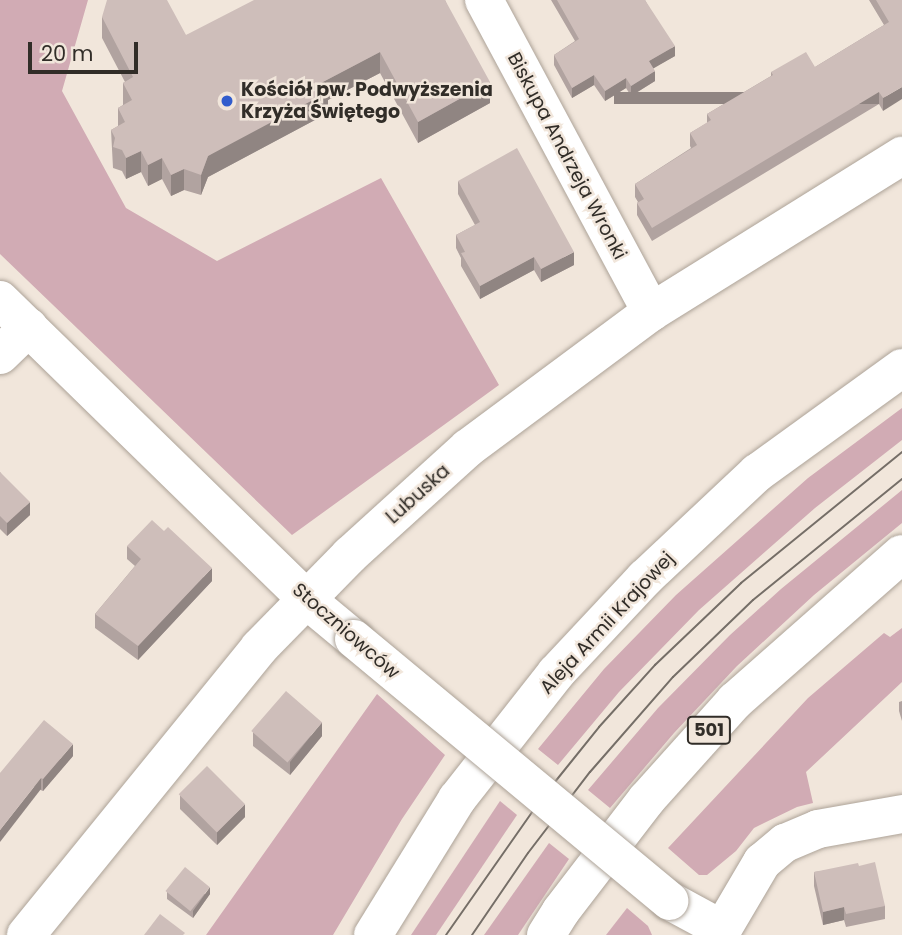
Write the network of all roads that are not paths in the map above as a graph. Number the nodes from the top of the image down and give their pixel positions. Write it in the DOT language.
graph roads {
  1 [pos="484,0"];
  2 [pos="902,156"];
  3 [pos="0,300"];
  4 [pos="652,312"];
  5 [pos="29,327"];
  6 [pos="0,355"];
  7 [pos="902,368"];
  8 [pos="902,554"];
  9 [pos="307,600"];
  10 [pos="902,814"];
  11 [pos="720,931"];
  12 [pos="26,935"];
  13 [pos="373,935"];
  14 [pos="546,935"];
  1 -- 4 [label="street, Biskupa Andrzeja Wronki"];
  2 -- 4 [label="street, Lubuska"];
  3 -- 5 [label="street, Stoczniowców"];
  4 -- 9 [label="street, Lubuska"];
  5 -- 6 [label="street"];
  5 -- 9 [label="street, Stoczniowców"];
  7 -- 13 [label="street, Aleja Armii Krajowej"];
  8 -- 14 [label="street, 501"];
  9 -- 11 [label="street, Stoczniowców, bridge"];
  9 -- 12 [label="street, Lubuska"];
  10 -- 11 [label="street"];
}
